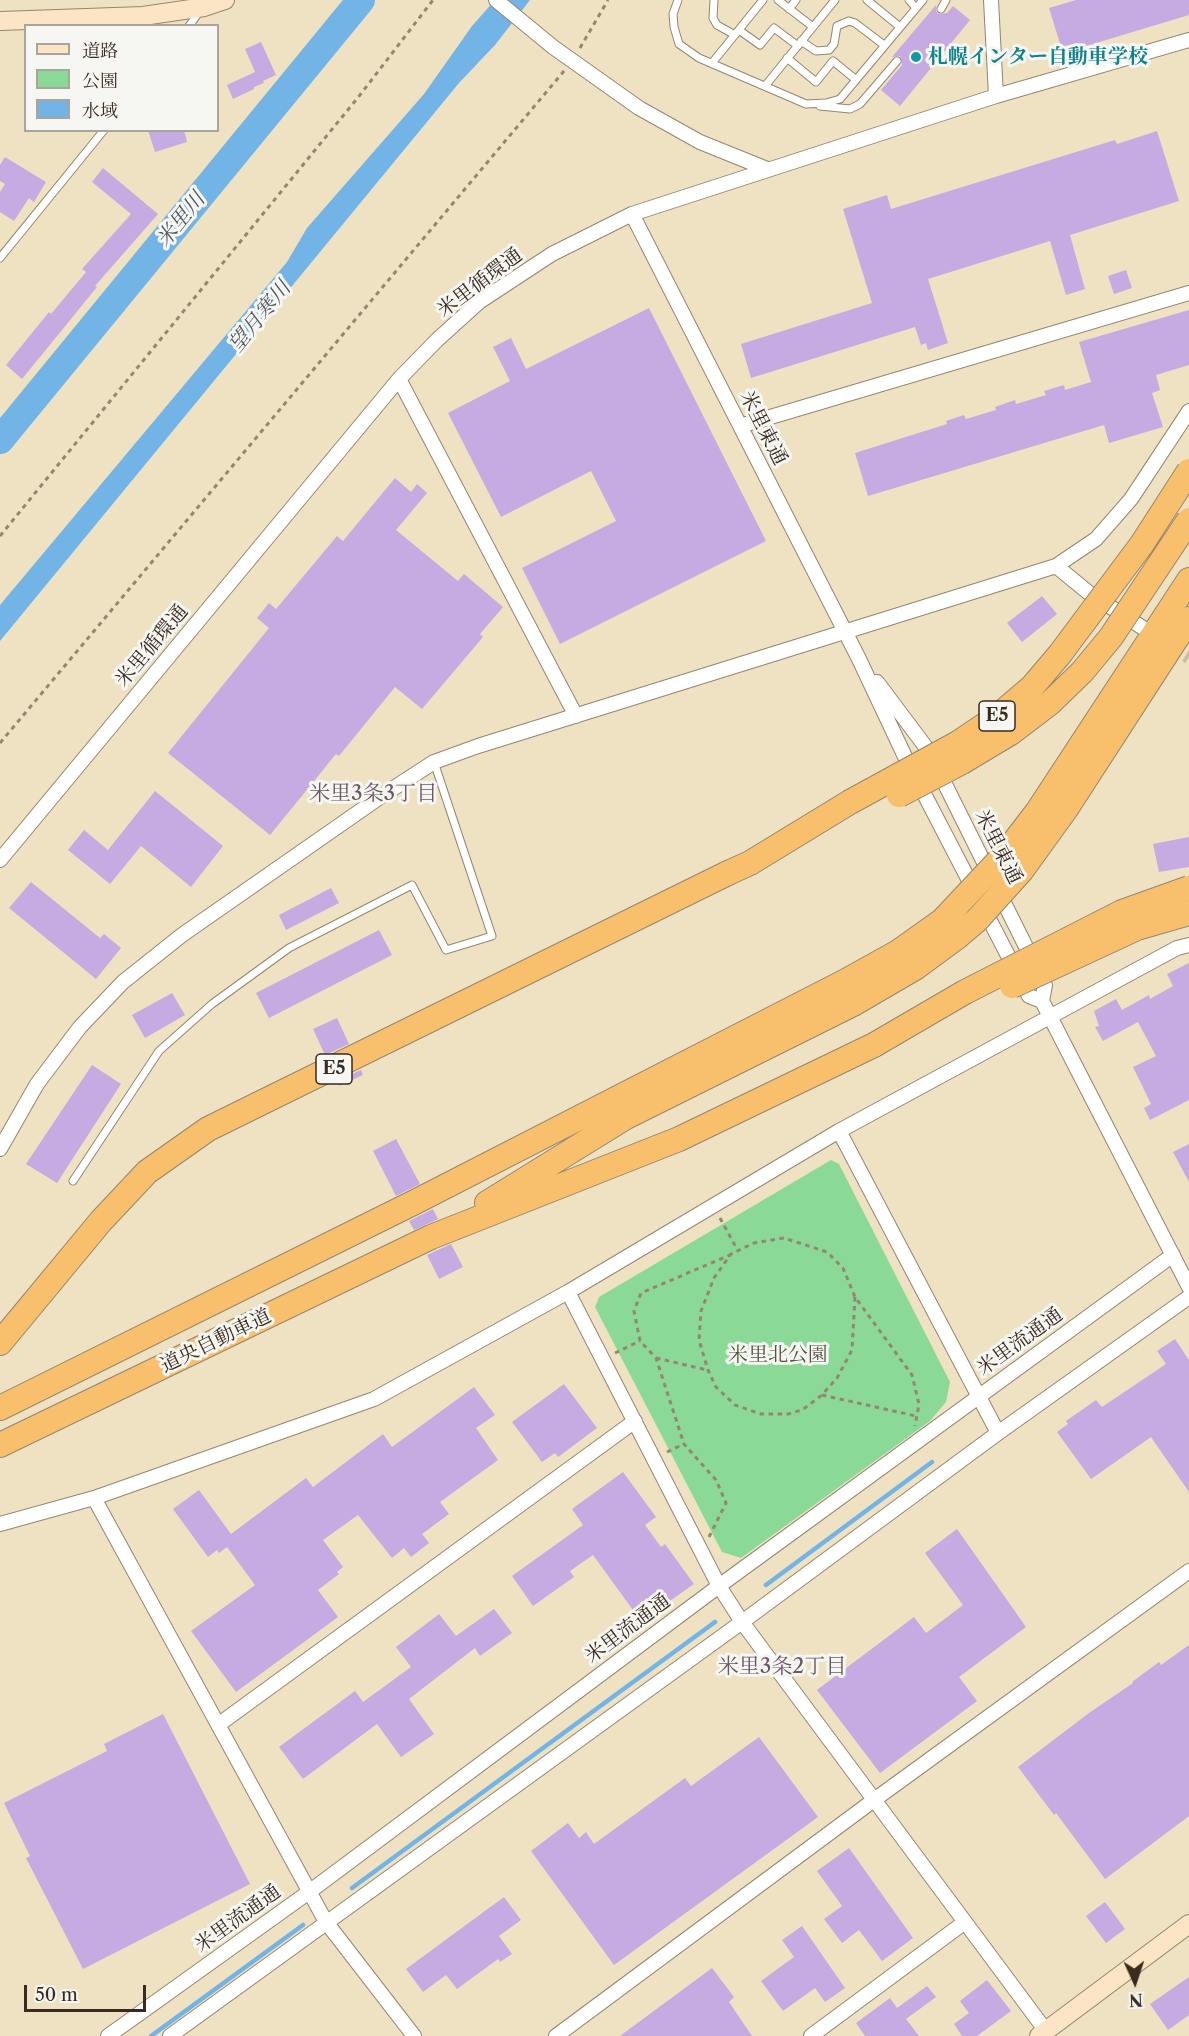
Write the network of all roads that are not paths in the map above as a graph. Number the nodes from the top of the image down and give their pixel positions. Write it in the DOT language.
graph roads {
  1 [pos="225,0"];
  2 [pos="496,0"];
  3 [pos="678,0"];
  4 [pos="714,0"];
  5 [pos="763,0"];
  6 [pos="778,0"];
  7 [pos="796,0"];
  8 [pos="835,0"];
  9 [pos="867,0"];
  10 [pos="909,0"];
  11 [pos="923,0"];
  12 [pos="946,0"];
  13 [pos="991,0"];
  14 [pos="204,7"];
  15 [pos="916,8"];
  16 [pos="789,9"];
  17 [pos="941,9"];
  18 [pos="0,21"];
  19 [pos="191,24"];
  20 [pos="813,27"];
  21 [pos="900,27"];
  22 [pos="737,33"];
  23 [pos="1189,40"];
  24 [pos="800,44"];
  25 [pos="884,45"];
  26 [pos="787,58"];
  27 [pos="897,61"];
  28 [pos="712,63"];
  29 [pos="855,79"];
  30 [pos="765,86"];
  31 [pos="996,96"];
  32 [pos="806,104"];
  33 [pos="102,132"];
  34 [pos="767,169"];
  35 [pos="632,214"];
  36 [pos="0,258"];
  37 [pos="1189,293"];
  38 [pos="399,379"];
  39 [pos="1189,411"];
  40 [pos="740,426"];
  41 [pos="1189,471"];
  42 [pos="1189,520"];
  43 [pos="1056,566"];
  44 [pos="1189,579"];
  45 [pos="1189,619"];
  46 [pos="1143,628"];
  47 [pos="845,632"];
  48 [pos="860,659"];
  49 [pos="576,716"];
  50 [pos="434,762"];
  51 [pos="0,860"];
  52 [pos="750,863"];
  53 [pos="1013,863"];
  54 [pos="1189,888"];
  55 [pos="1189,913"];
  56 [pos="950,928"];
  57 [pos="1189,945"];
  58 [pos="1042,1000"];
  59 [pos="1050,1016"];
  60 [pos="874,1045"];
  61 [pos="839,1131"];
  62 [pos="0,1149"];
  63 [pos="73,1181"];
  64 [pos="431,1237"];
  65 [pos="1173,1255"];
  66 [pos="1189,1287"];
  67 [pos="568,1292"];
  68 [pos="1189,1297"];
  69 [pos="0,1343"];
  70 [pos="979,1396"];
  71 [pos="0,1408"];
  72 [pos="635,1421"];
  73 [pos="998,1433"];
  74 [pos="0,1445"];
  75 [pos="94,1498"];
  76 [pos="0,1524"];
  77 [pos="1189,1571"];
  78 [pos="719,1586"];
  79 [pos="742,1622"];
  80 [pos="218,1725"];
  81 [pos="874,1800"];
  82 [pos="309,1892"];
  83 [pos="326,1922"];
  84 [pos="965,1922"];
  85 [pos="1189,1924"];
  86 [pos="1043,2034"];
  87 [pos="108,2036"];
  88 [pos="170,2036"];
  89 [pos="414,2036"];
  90 [pos="556,2036"];
  91 [pos="811,2036"];
  1 -- 14 [label="street"];
  2 -- 34 [label="street"];
  3 -- 28 [label="lane"];
  4 -- 22 [label="lane"];
  5 -- 22 [label="lane"];
  6 -- 16 [label="lane"];
  7 -- 16 [label="lane"];
  8 -- 20 [label="lane"];
  9 -- 21 [label="lane"];
  10 -- 15 [label="lane"];
  11 -- 15 [label="lane"];
  12 -- 17 [label="lane"];
  13 -- 31 [label="street"];
  14 -- 18 [label="street"];
  14 -- 19 [label="lane"];
  15 -- 21 [label="lane"];
  16 -- 20 [label="lane"];
  20 -- 24 [label="lane"];
  21 -- 25 [label="lane"];
  22 -- 24 [label="lane"];
  22 -- 28 [label="lane"];
  23 -- 31 [label="street, 米里循環通"];
  24 -- 25 [label="lane"];
  24 -- 26 [label="lane"];
  25 -- 29 [label="lane"];
  26 -- 29 [label="lane"];
  26 -- 30 [label="lane"];
  27 -- 32 [label="lane"];
  28 -- 30 [label="lane"];
  29 -- 32 [label="lane"];
  30 -- 32 [label="lane"];
  31 -- 34 [label="street, 米里循環通"];
  33 -- 36 [label="lane"];
  34 -- 35 [label="street, 米里循環通"];
  35 -- 38 [label="street, 米里循環通"];
  35 -- 40 [label="street, 米里東通"];
  37 -- 40 [label="street"];
  38 -- 49 [label="street"];
  38 -- 51 [label="street, 米里循環通"];
  39 -- 43 [label="street"];
  40 -- 47 [label="street, 米里東通"];
  41 -- 52 [label="highway, E5, bridge"];
  42 -- 52 [label="highway, bridge"];
  43 -- 46 [label="street"];
  43 -- 47 [label="street"];
  44 -- 53 [label="highway"];
  45 -- 53 [label="highway"];
  47 -- 48 [label="street, 米里東通"];
  47 -- 49 [label="street"];
  48 -- 58 [label="street, 米里東通"];
  48 -- 58 [label="street, 米里東通"];
  49 -- 50 [label="street"];
  50 -- 62 [label="street"];
  50 -- 63 [label="lane"];
  52 -- 69 [label="highway, E5, bridge"];
  53 -- 56 [label="highway, bridge"];
  54 -- 60 [label="highway, bridge"];
  55 -- 60 [label="highway, bridge"];
  56 -- 64 [label="highway"];
  56 -- 71 [label="highway"];
  57 -- 59 [label="street"];
  58 -- 59 [label="street, 米里東通"];
  59 -- 61 [label="street"];
  59 -- 65 [label="street, 米里東通"];
  60 -- 64 [label="highway"];
  61 -- 67 [label="street"];
  61 -- 70 [label="street"];
  64 -- 74 [label="highway, 道央自動車道"];
  65 -- 66 [label="street, 米里東通"];
  65 -- 70 [label="street, 米里流通通"];
  67 -- 72 [label="street"];
  67 -- 75 [label="street"];
  68 -- 73 [label="street"];
  70 -- 73 [label="street"];
  70 -- 78 [label="street, 米里流通通"];
  72 -- 78 [label="street"];
  72 -- 80 [label="street"];
  73 -- 79 [label="street"];
  75 -- 76 [label="street"];
  75 -- 80 [label="street"];
  77 -- 81 [label="street"];
  78 -- 79 [label="street"];
  78 -- 82 [label="street, 米里流通通"];
  79 -- 81 [label="street"];
  79 -- 83 [label="street"];
  80 -- 82 [label="street"];
  81 -- 84 [label="street"];
  81 -- 90 [label="street"];
  82 -- 83 [label="street"];
  82 -- 87 [label="street, 米里流通通"];
  83 -- 88 [label="street"];
  83 -- 89 [label="street"];
  84 -- 86 [label="street"];
  84 -- 91 [label="street"];
  85 -- 86 [label="street"];
}
